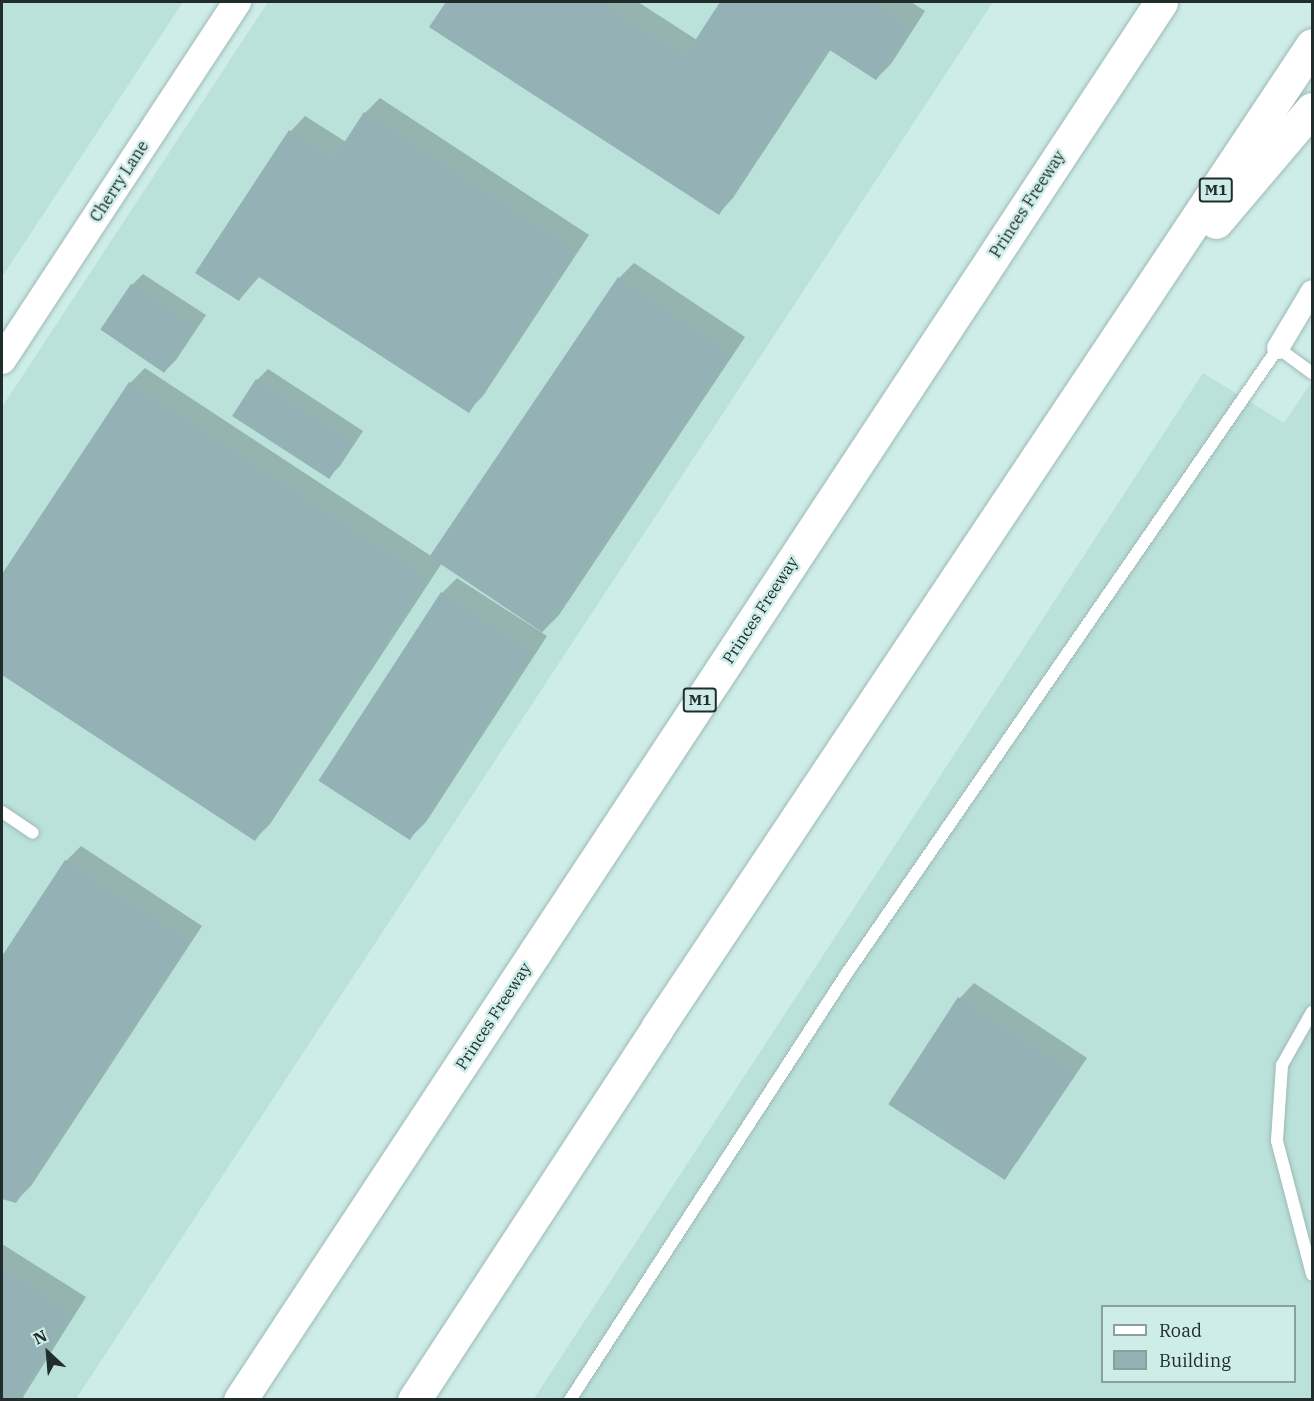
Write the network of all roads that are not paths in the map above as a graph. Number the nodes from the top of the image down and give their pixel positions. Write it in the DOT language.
graph roads {
  1 [pos="237,2"];
  2 [pos="1161,2"];
  3 [pos="1312,45"];
  4 [pos="1312,110"];
  5 [pos="1312,291"];
  6 [pos="1120,335"];
  7 [pos="1278,348"];
  8 [pos="2,360"];
  9 [pos="1312,373"];
  10 [pos="2,812"];
  11 [pos="33,833"];
  12 [pos="1312,1012"];
  13 [pos="1312,1274"];
  14 [pos="240,1400"];
  15 [pos="414,1400"];
  16 [pos="570,1400"];
  1 -- 8 [label="street, Cherry Lane"];
  2 -- 14 [label="highway, Princes Freeway / M1"];
  3 -- 6 [label="highway, M1"];
  4 -- 6 [label="highway, M1"];
  5 -- 7 [label="street"];
  6 -- 15 [label="highway, M1"];
  7 -- 9 [label="lane"];
  7 -- 16 [label="lane"];
  10 -- 11 [label="lane"];
  12 -- 13 [label="lane"];
}
